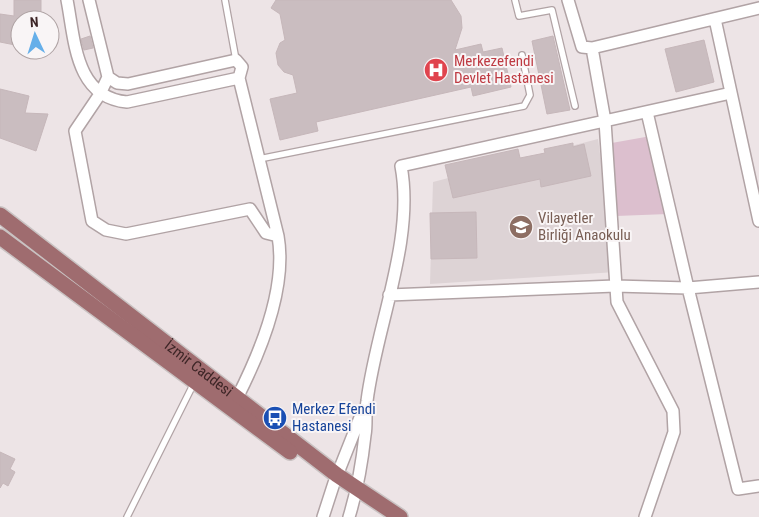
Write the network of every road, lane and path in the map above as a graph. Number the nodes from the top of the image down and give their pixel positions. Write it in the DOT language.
graph roads {
  1 [pos="67,0"];
  2 [pos="90,0"];
  3 [pos="225,0"];
  4 [pos="515,0"];
  5 [pos="568,0"];
  6 [pos="759,8"];
  7 [pos="715,19"];
  8 [pos="592,48"];
  9 [pos="522,55"];
  10 [pos="236,60"];
  11 [pos="108,77"];
  12 [pos="238,78"];
  13 [pos="731,93"];
  14 [pos="100,94"];
  15 [pos="575,106"];
  16 [pos="647,112"];
  17 [pos="605,121"];
  18 [pos="259,159"];
  19 [pos="0,215"];
  20 [pos="759,220"];
  21 [pos="278,236"];
  22 [pos="0,237"];
  23 [pos="759,282"];
  24 [pos="615,286"];
  25 [pos="688,288"];
  26 [pos="389,295"];
  27 [pos="194,383"];
  28 [pos="237,398"];
  29 [pos="367,401"];
  30 [pos="336,479"];
  31 [pos="759,486"];
  32 [pos="356,494"];
  33 [pos="127,517"];
  34 [pos="323,517"];
  35 [pos="349,517"];
  36 [pos="382,517"];
  37 [pos="400,517"];
  38 [pos="645,517"];
  1 -- 14 [label="street"];
  2 -- 11 [label="street"];
  3 -- 10 [label="lane"];
  4 -- 15 [label="lane"];
  5 -- 8 [label="street"];
  6 -- 7 [label="street"];
  7 -- 8 [label="street"];
  7 -- 13 [label="street"];
  8 -- 17 [label="street"];
  9 -- 18 [label="lane"];
  10 -- 11 [label="street"];
  10 -- 12 [label="street"];
  11 -- 14 [label="street"];
  12 -- 14 [label="street"];
  12 -- 18 [label="street"];
  13 -- 16 [label="street"];
  13 -- 20 [label="street"];
  14 -- 21 [label="street"];
  16 -- 17 [label="street"];
  16 -- 25 [label="street"];
  17 -- 24 [label="street"];
  17 -- 26 [label="street"];
  18 -- 21 [label="street"];
  19 -- 28 [label="main road, İzmir Caddesi"];
  21 -- 28 [label="street"];
  22 -- 27 [label="main road, İzmir Caddesi"];
  23 -- 25 [label="street"];
  24 -- 25 [label="street"];
  24 -- 26 [label="street"];
  24 -- 38 [label="street"];
  25 -- 31 [label="street"];
  26 -- 29 [label="street"];
  27 -- 30 [label="main road, İzmir Caddesi"];
  27 -- 33 [label="lane"];
  28 -- 30 [label="main road, İzmir Caddesi"];
  29 -- 30 [label="street"];
  29 -- 32 [label="street"];
  30 -- 32 [label="main road, İzmir Caddesi"];
  30 -- 34 [label="street"];
  32 -- 35 [label="street"];
  32 -- 36 [label="main road, İzmir Caddesi"];
  32 -- 37 [label="main road, İzmir Caddesi"];
}
